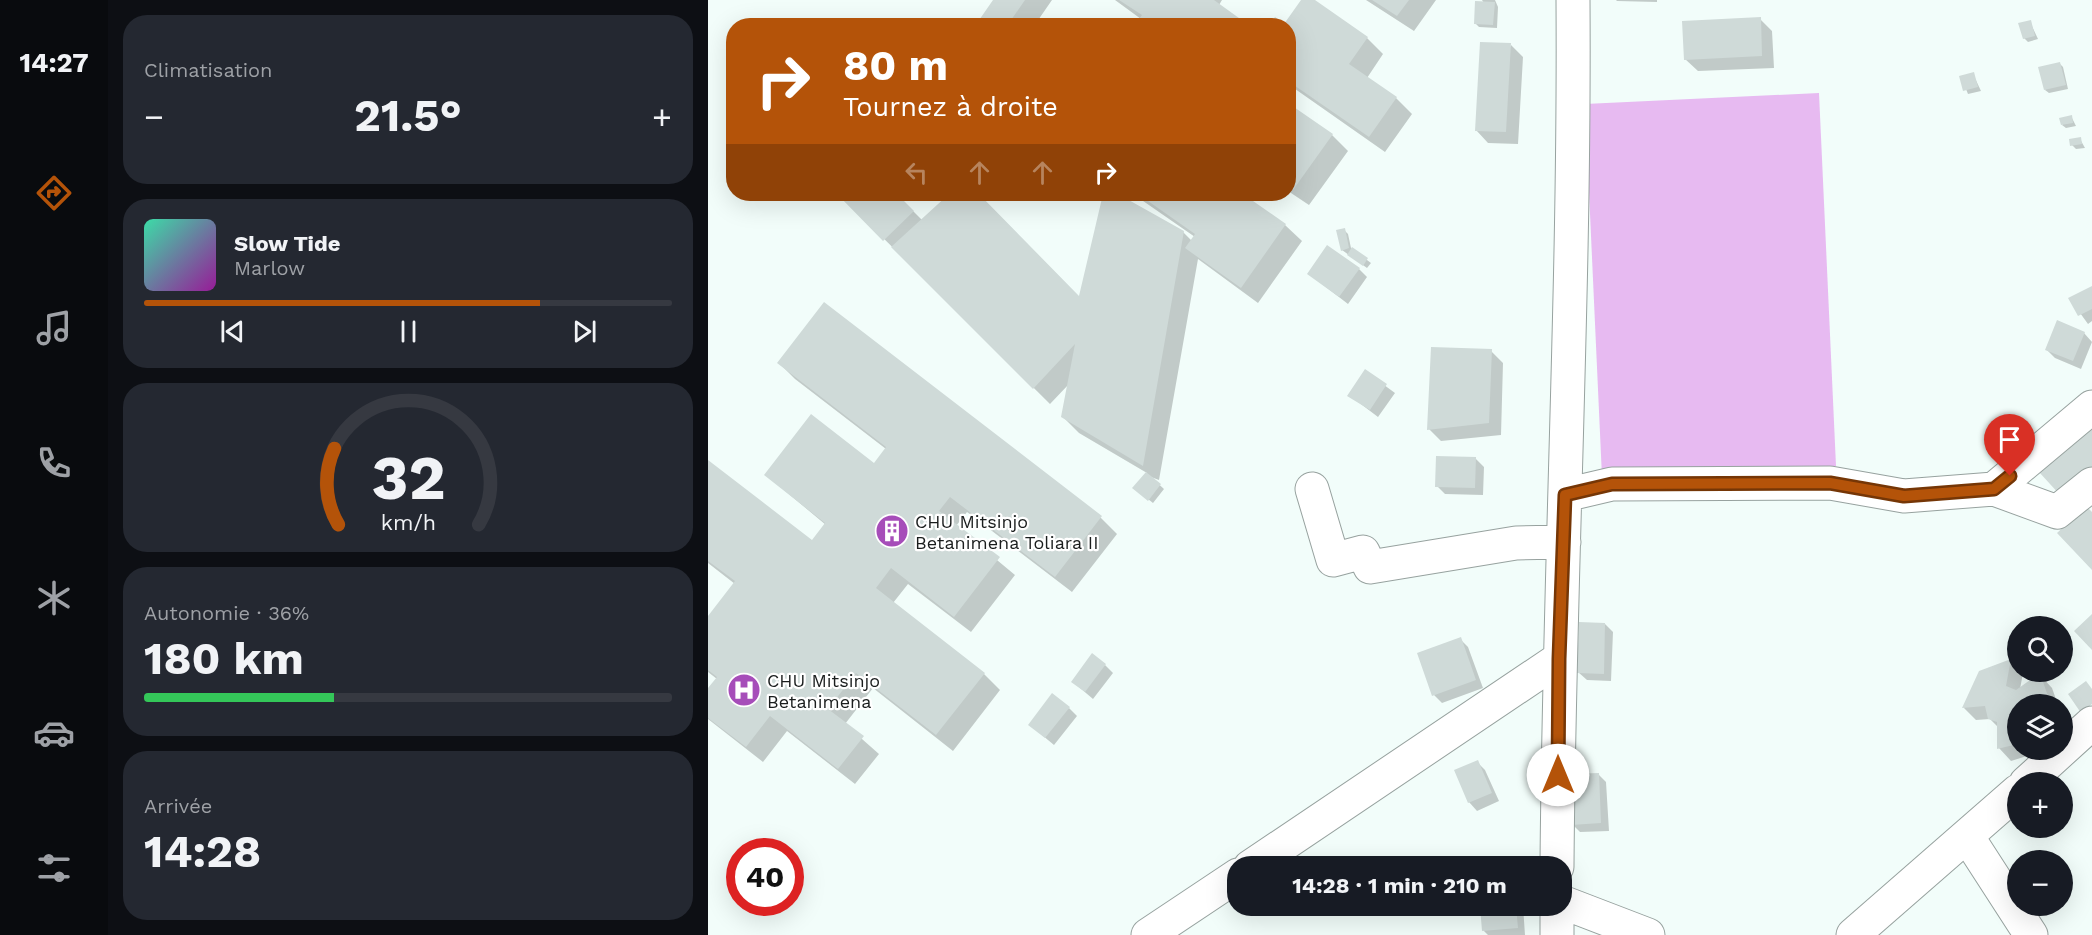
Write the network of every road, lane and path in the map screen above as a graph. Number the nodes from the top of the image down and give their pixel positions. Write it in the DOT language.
graph roads {
  1 [pos="1573,0"];
  2 [pos="2092,407"];
  3 [pos="2092,484"];
  4 [pos="1312,489"];
  5 [pos="1994,489"];
  6 [pos="1565,495"];
  7 [pos="1564,542"];
  8 [pos="1559,659"];
  9 [pos="2092,723"];
  10 [pos="2038,772"];
  11 [pos="2007,801"];
  12 [pos="1967,836"];
  13 [pos="1266,856"];
  14 [pos="1557,856"];
  15 [pos="1227,882"];
  16 [pos="1572,906"];
  17 [pos="1557,916"];
  18 [pos="1148,935"];
  19 [pos="1557,935"];
  20 [pos="1647,935"];
  21 [pos="1853,935"];
  22 [pos="2031,935"];
  1 -- 6 [label="street"];
  2 -- 5 [label="street"];
  3 -- 5 [label="street"];
  4 -- 7 [label="street"];
  5 -- 6 [label="street"];
  6 -- 7 [label="street"];
  7 -- 8 [label="street"];
  8 -- 13 [label="street"];
  8 -- 14 [label="street"];
  9 -- 10 [label="street"];
  11 -- 12 [label="street"];
  12 -- 21 [label="street"];
  12 -- 22 [label="street"];
  15 -- 18 [label="street"];
  16 -- 20 [label="street"];
  17 -- 19 [label="street"];
}
